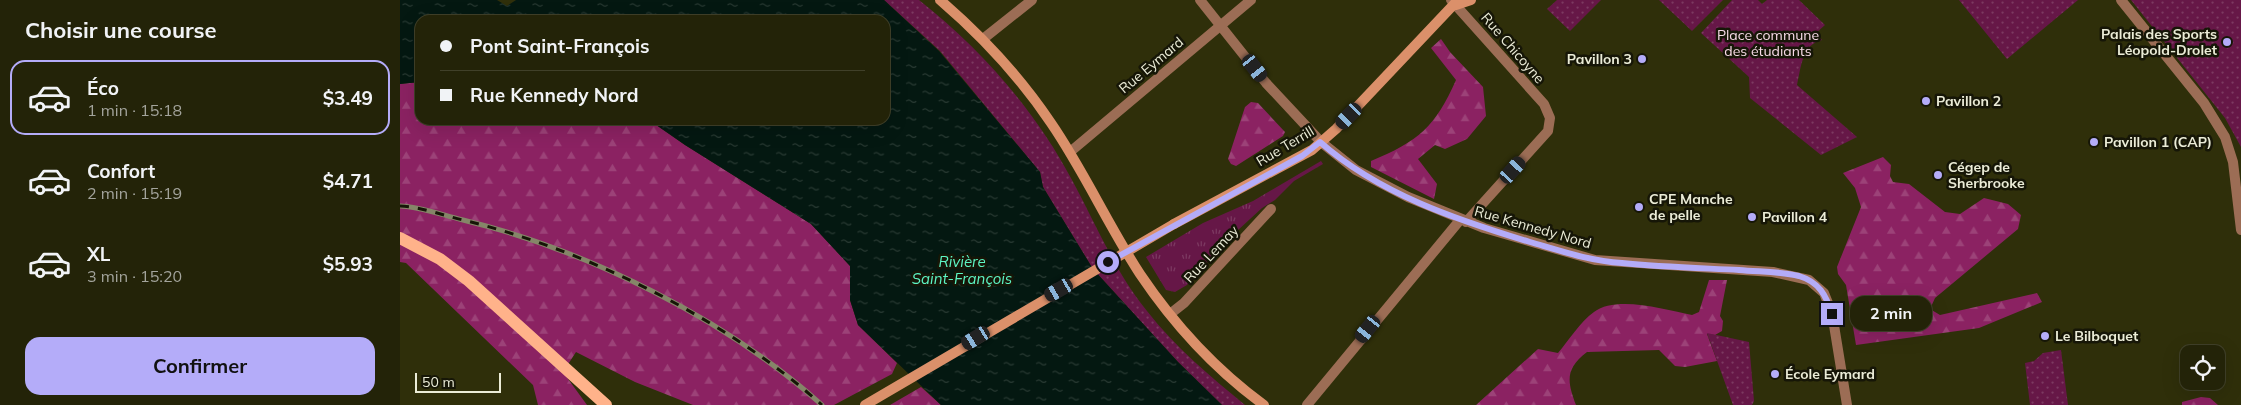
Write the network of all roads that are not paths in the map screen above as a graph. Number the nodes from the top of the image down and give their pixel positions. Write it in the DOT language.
graph roads {
  1 [pos="940,0"];
  2 [pos="1032,0"];
  3 [pos="1200,0"];
  4 [pos="1251,0"];
  5 [pos="1471,0"];
  6 [pos="2121,0"];
  7 [pos="1455,2"];
  8 [pos="1220,25"];
  9 [pos="983,39"];
  10 [pos="1320,142"];
  11 [pos="1070,152"];
  12 [pos="1271,209"];
  13 [pos="1463,221"];
  14 [pos="2241,230"];
  15 [pos="400,238"];
  16 [pos="1170,314"];
  17 [pos="606,405"];
  18 [pos="864,405"];
  19 [pos="1264,405"];
  20 [pos="1306,405"];
  21 [pos="1847,405"];
  1 -- 9 [label="street"];
  2 -- 9 [label="street"];
  3 -- 8 [label="street, Rue Kennedy Nord"];
  4 -- 8 [label="street, Rue Eymard"];
  5 -- 7 [label="street, Rue Terrill"];
  6 -- 14 [label="street"];
  7 -- 10 [label="street, Rue Terrill"];
  7 -- 13 [label="street, Rue Chicoyne"];
  8 -- 10 [label="street, Rue Kennedy Nord"];
  8 -- 11 [label="street, Rue Eymard"];
  9 -- 11 [label="street"];
  10 -- 13 [label="street, Rue Kennedy Nord"];
  10 -- 18 [label="street, Rue Terrill, bridge"];
  11 -- 16 [label="street"];
  12 -- 16 [label="street, Rue Lemay"];
  13 -- 20 [label="street"];
  13 -- 21 [label="street, Rue Kennedy Nord"];
  15 -- 17 [label="main road"];
  16 -- 19 [label="street"];
}
